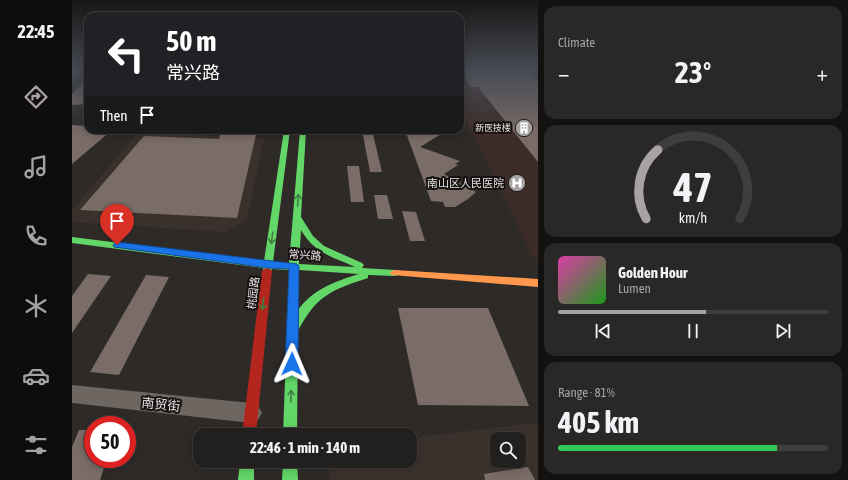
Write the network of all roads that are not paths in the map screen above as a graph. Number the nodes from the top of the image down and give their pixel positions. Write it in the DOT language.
graph roads {
  1 [pos="286,134"];
  2 [pos="304,134"];
  3 [pos="297,217"];
  4 [pos="72,240"];
  5 [pos="268,265"];
  6 [pos="294,266"];
  7 [pos="376,272"];
  8 [pos="538,283"];
  9 [pos="292,335"];
  10 [pos="72,394"];
  11 [pos="251,413"];
  12 [pos="250,428"];
  13 [pos="290,428"];
  14 [pos="247,468"];
  15 [pos="290,468"];
  16 [pos="246,480"];
  17 [pos="290,480"];
  1 -- 5 [label="main road, 桃园路, one-way"];
  3 -- 2 [label="main road, one-way"];
  3 -- 6 [label="main road"];
  3 -- 7 [label="main road"];
  4 -- 5 [label="main road, 常兴路"];
  5 -- 6 [label="main road, 常兴路"];
  5 -- 11 [label="main road, 桃园路, one-way"];
  6 -- 7 [label="main road, 常兴路"];
  6 -- 9 [label="main road"];
  7 -- 8 [label="main road, 常兴路"];
  7 -- 9 [label="main road"];
  13 -- 9 [label="main road, one-way"];
  10 -- 11 [label="street, 南贸街"];
  11 -- 12 [label="main road, 桃园路"];
  14 -- 16 [label="main road"];
  15 -- 17 [label="main road"];
}
